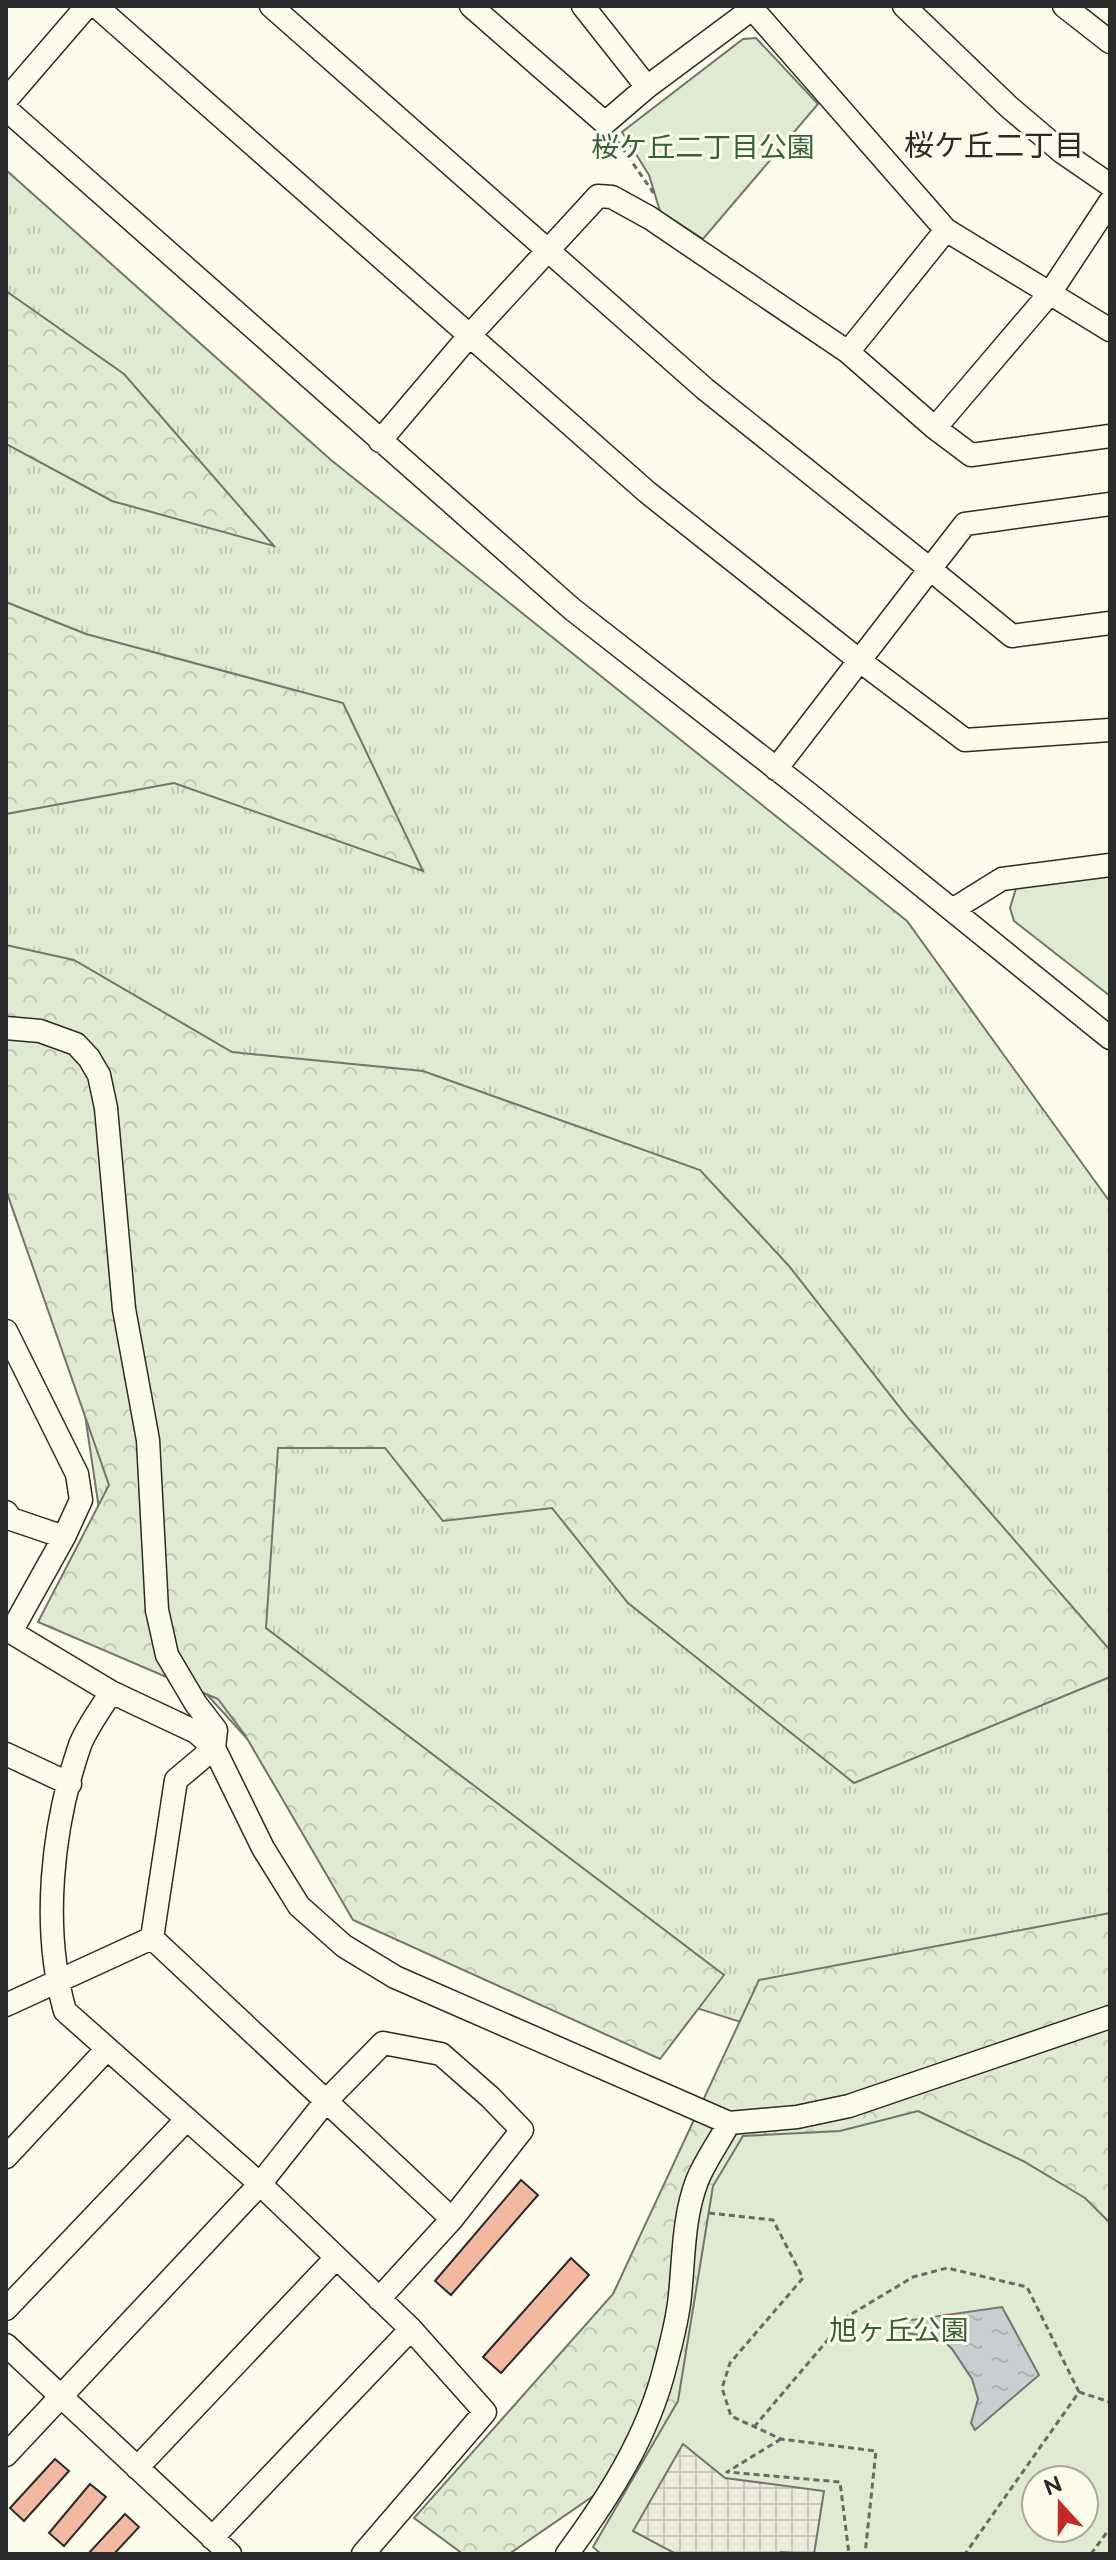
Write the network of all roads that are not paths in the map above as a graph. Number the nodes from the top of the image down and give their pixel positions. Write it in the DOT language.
graph roads {
  1 [pos="87,6"];
  2 [pos="96,6"];
  3 [pos="271,6"];
  4 [pos="471,6"];
  5 [pos="583,6"];
  6 [pos="904,6"];
  7 [pos="1064,6"];
  8 [pos="752,7"];
  9 [pos="1110,42"];
  10 [pos="647,87"];
  11 [pos="6,100"];
  12 [pos="6,109"];
  13 [pos="1110,185"];
  14 [pos="1110,202"];
  15 [pos="946,230"];
  16 [pos="547,251"];
  17 [pos="1050,293"];
  18 [pos="1110,330"];
  19 [pos="469,336"];
  20 [pos="848,352"];
  21 [pos="935,428"];
  22 [pos="1110,436"];
  23 [pos="380,441"];
  24 [pos="1110,504"];
  25 [pos="930,569"];
  26 [pos="1110,623"];
  27 [pos="860,661"];
  28 [pos="1110,730"];
  29 [pos="776,769"];
  30 [pos="1110,865"];
  31 [pos="952,910"];
  32 [pos="6,1028"];
  33 [pos="1110,1038"];
  34 [pos="6,1331"];
  35 [pos="6,1512"];
  36 [pos="64,1537"];
  37 [pos="8,1630"];
  38 [pos="111,1692"];
  39 [pos="214,1748"];
  40 [pos="6,1754"];
  41 [pos="70,1784"];
  42 [pos="152,1938"];
  43 [pos="57,1983"];
  44 [pos="6,2005"];
  45 [pos="1110,2017"];
  46 [pos="107,2049"];
  47 [pos="326,2101"];
  48 [pos="187,2119"];
  49 [pos="729,2123"];
  50 [pos="6,2157"];
  51 [pos="260,2184"];
  52 [pos="452,2219"];
  53 [pos="336,2258"];
  54 [pos="379,2299"];
  55 [pos="6,2309"];
  56 [pos="411,2329"];
  57 [pos="6,2346"];
  58 [pos="60,2396"];
  59 [pos="6,2455"];
  60 [pos="137,2468"];
  61 [pos="212,2538"];
  62 [pos="230,2554"];
  63 [pos="363,2554"];
  64 [pos="567,2554"];
  1 -- 11 [label="street"];
  2 -- 19 [label="street"];
  3 -- 16 [label="street"];
  4 -- 10 [label="street"];
  5 -- 10 [label="street"];
  6 -- 13 [label="street"];
  7 -- 9 [label="street"];
  8 -- 10 [label="street"];
  8 -- 15 [label="street"];
  12 -- 23 [label="street"];
  14 -- 17 [label="street"];
  15 -- 17 [label="street"];
  15 -- 20 [label="street"];
  16 -- 19 [label="street"];
  16 -- 20 [label="street"];
  16 -- 25 [label="street"];
  17 -- 18 [label="street"];
  17 -- 21 [label="street"];
  19 -- 23 [label="street"];
  19 -- 27 [label="street"];
  20 -- 21 [label="street"];
  21 -- 22 [label="street"];
  23 -- 29 [label="street"];
  24 -- 25 [label="street"];
  25 -- 26 [label="street"];
  25 -- 27 [label="street"];
  27 -- 28 [label="street"];
  27 -- 29 [label="street"];
  29 -- 31 [label="street"];
  30 -- 31 [label="street"];
  31 -- 33 [label="street"];
  32 -- 39 [label="street"];
  34 -- 36 [label="street"];
  35 -- 36 [label="street"];
  36 -- 37 [label="street"];
  37 -- 38 [label="street"];
  38 -- 39 [label="street"];
  38 -- 41 [label="street"];
  39 -- 42 [label="street"];
  39 -- 49 [label="street"];
  40 -- 41 [label="street"];
  41 -- 43 [label="street"];
  42 -- 43 [label="street"];
  42 -- 47 [label="street"];
  43 -- 44 [label="street"];
  43 -- 46 [label="street"];
  45 -- 49 [label="street"];
  46 -- 48 [label="street"];
  46 -- 50 [label="street"];
  47 -- 51 [label="street"];
  47 -- 52 [label="street"];
  47 -- 52 [label="street"];
  48 -- 51 [label="street"];
  48 -- 55 [label="street"];
  49 -- 64 [label="street"];
  51 -- 53 [label="street"];
  51 -- 58 [label="street"];
  52 -- 54 [label="street"];
  53 -- 54 [label="street"];
  53 -- 60 [label="street"];
  54 -- 56 [label="street"];
  56 -- 61 [label="street"];
  56 -- 63 [label="street"];
  57 -- 58 [label="street"];
  58 -- 59 [label="street"];
  58 -- 60 [label="street"];
  60 -- 61 [label="street"];
  61 -- 62 [label="street"];
}
